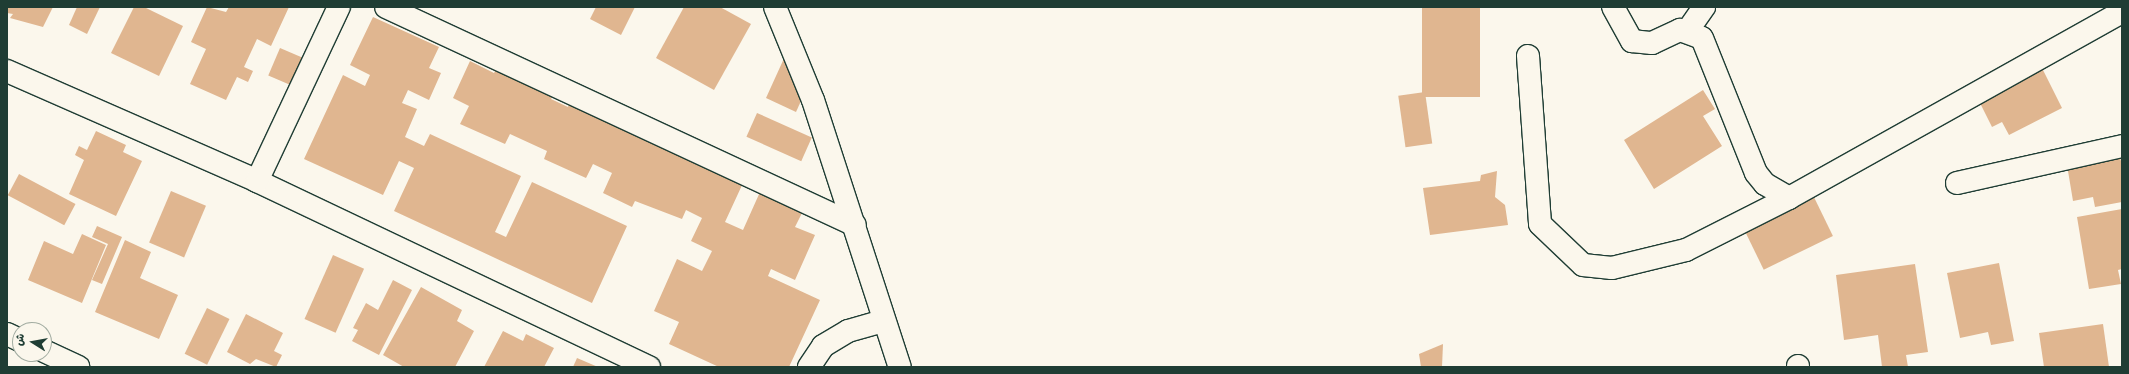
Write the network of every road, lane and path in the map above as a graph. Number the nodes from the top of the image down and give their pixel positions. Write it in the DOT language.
graph roads {
  1 [pos="339,7"];
  2 [pos="386,7"];
  3 [pos="775,7"];
  4 [pos="1613,7"];
  5 [pos="1704,7"];
  6 [pos="2122,12"];
  7 [pos="1688,30"];
  8 [pos="1528,56"];
  9 [pos="7,71"];
  10 [pos="2122,146"];
  11 [pos="257,181"];
  12 [pos="1957,183"];
  13 [pos="1789,198"];
  14 [pos="855,225"];
  15 [pos="884,321"];
  16 [pos="52,355"];
  17 [pos="78,367"];
  18 [pos="649,367"];
  19 [pos="809,367"];
  20 [pos="900,367"];
  1 -- 11 [label="street"];
  2 -- 14 [label="street"];
  3 -- 14 [label="street"];
  4 -- 7 [label="street"];
  5 -- 7 [label="street"];
  6 -- 13 [label="street"];
  7 -- 13 [label="street"];
  8 -- 13 [label="street"];
  9 -- 11 [label="street"];
  10 -- 12 [label="street"];
  11 -- 18 [label="street"];
  14 -- 15 [label="street"];
  15 -- 19 [label="street"];
  15 -- 20 [label="street"];
  16 -- 17 [label="street"];
}
